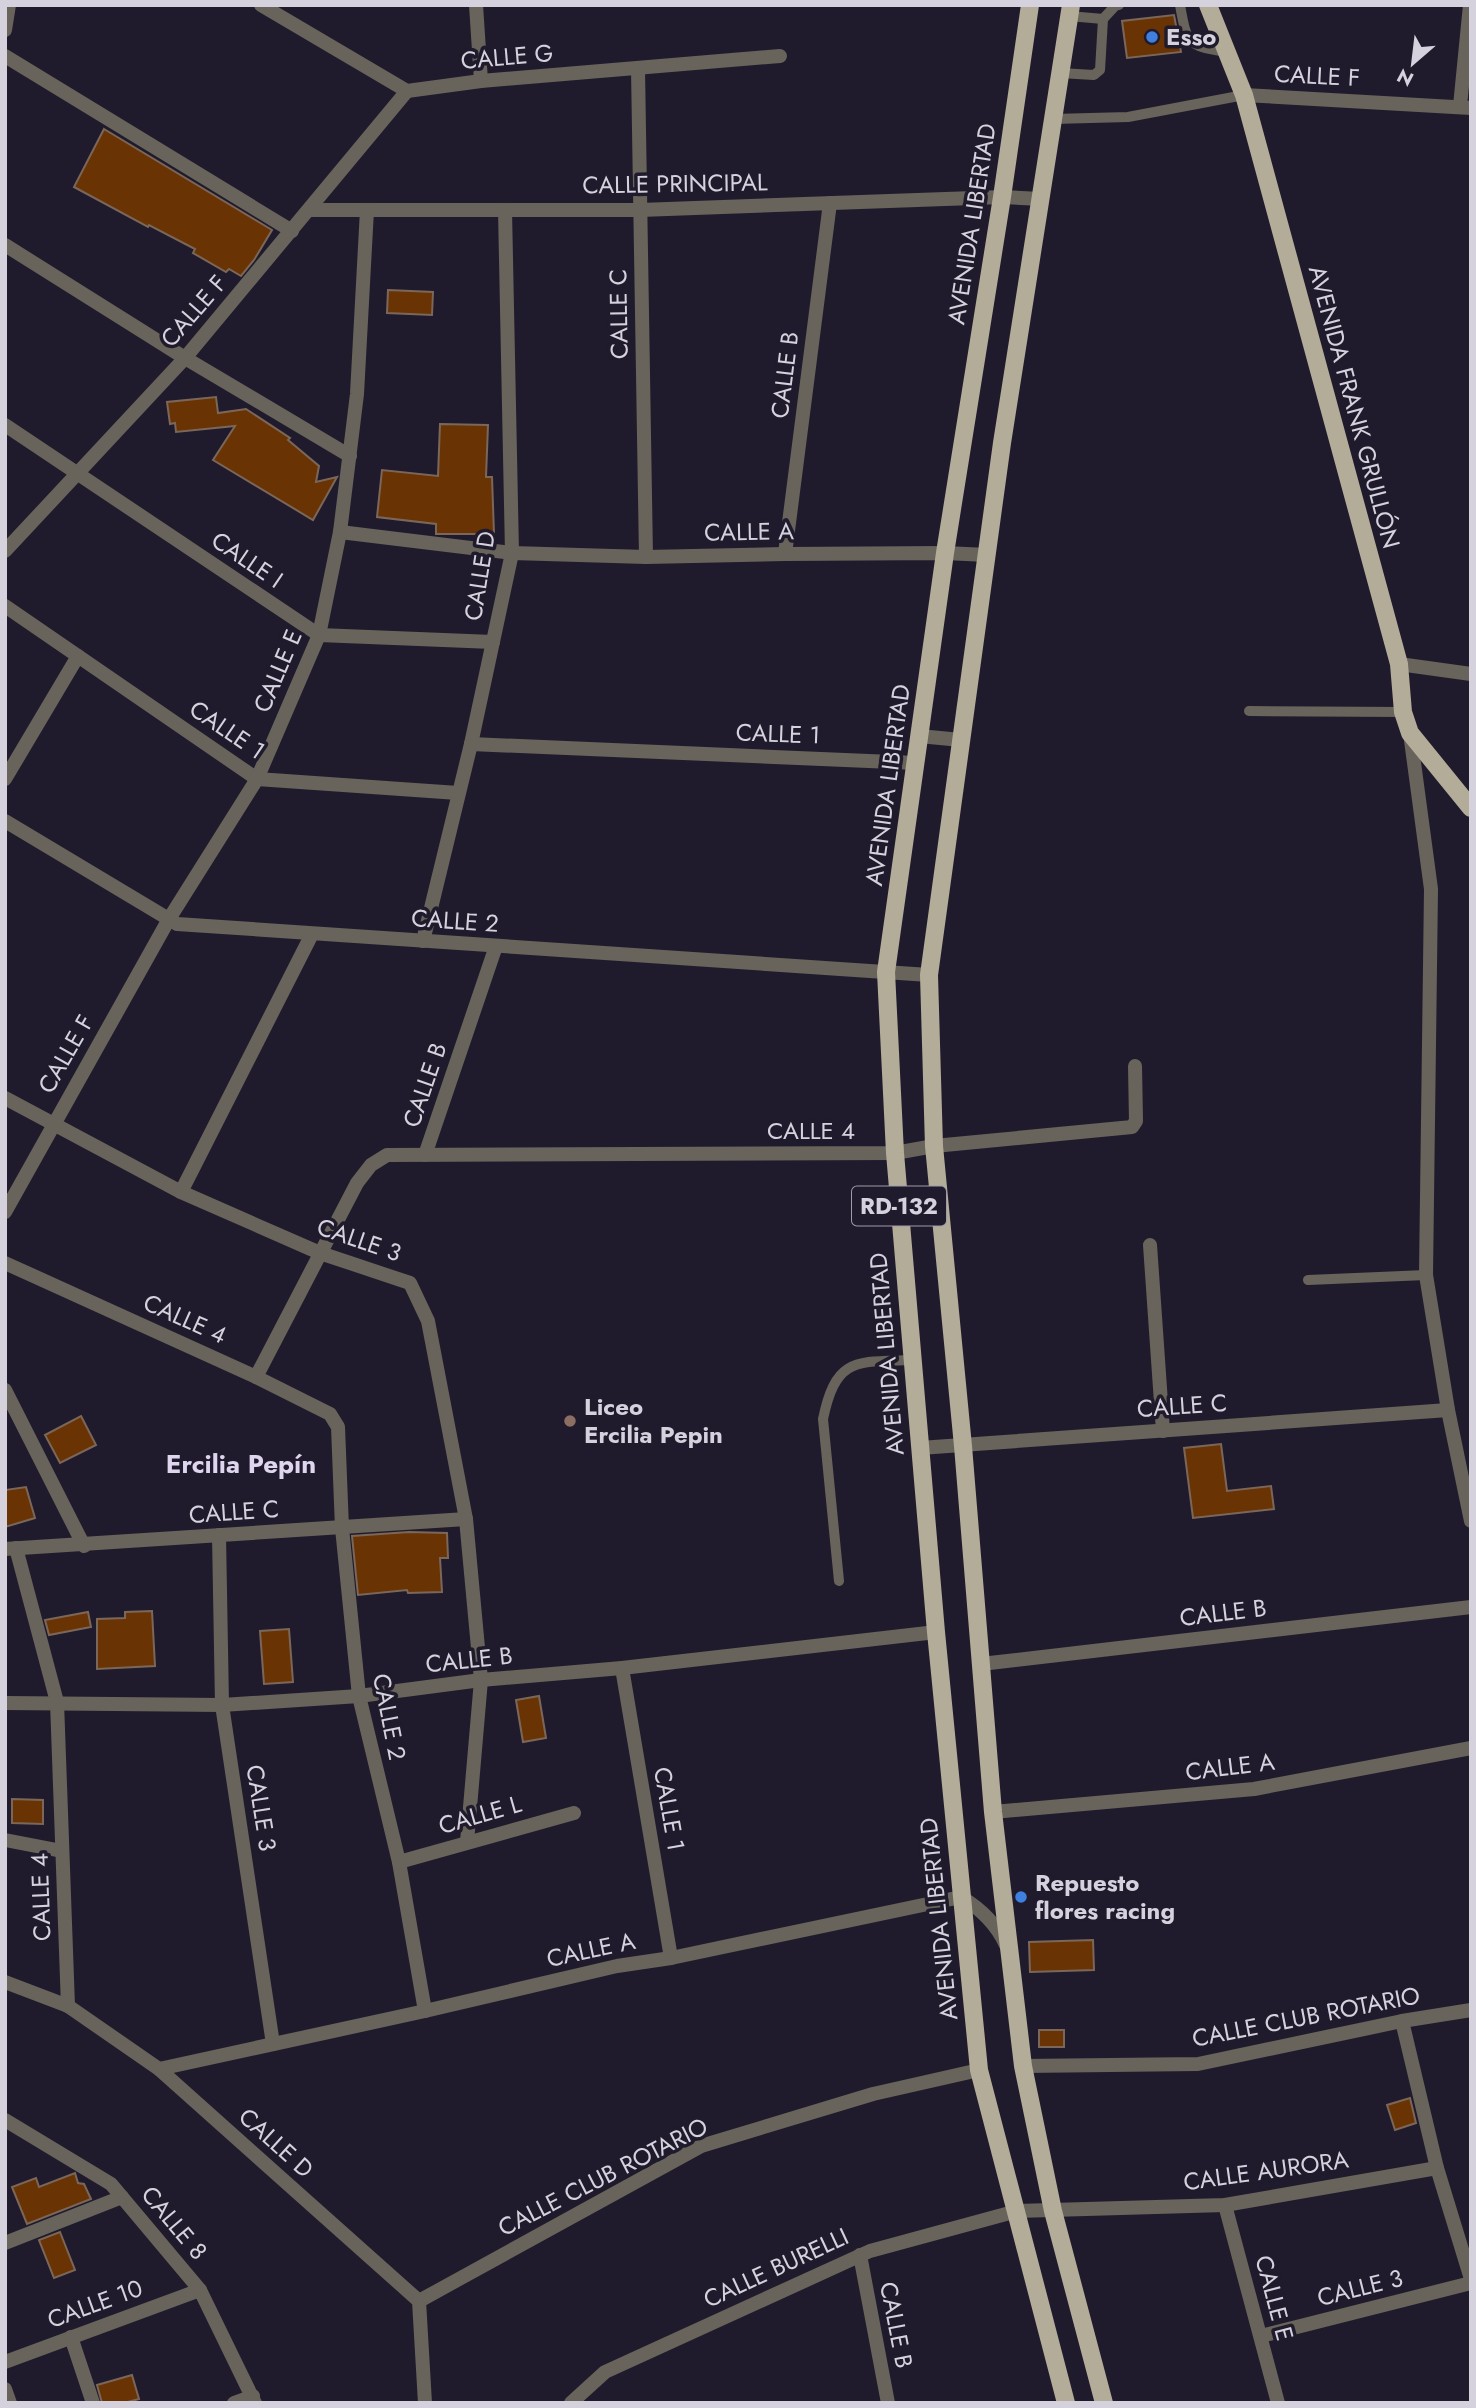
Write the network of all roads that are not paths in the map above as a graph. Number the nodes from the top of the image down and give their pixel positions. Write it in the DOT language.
graph roads {
  1 [pos="9,5"];
  2 [pos="261,5"];
  3 [pos="475,5"];
  4 [pos="1030,5"];
  5 [pos="1180,5"];
  6 [pos="1208,5"];
  7 [pos="1470,5"];
  8 [pos="1117,6"];
  9 [pos="1070,11"];
  10 [pos="1103,19"];
  11 [pos="5,30"];
  12 [pos="1227,52"];
  13 [pos="5,56"];
  14 [pos="780,56"];
  15 [pos="638,69"];
  16 [pos="1060,73"];
  17 [pos="481,81"];
  18 [pos="407,91"];
  19 [pos="1244,95"];
  20 [pos="1465,107"];
  21 [pos="1053,119"];
  22 [pos="1002,197"];
  23 [pos="1041,199"];
  24 [pos="830,203"];
  25 [pos="309,210"];
  26 [pos="367,210"];
  27 [pos="505,210"];
  28 [pos="640,210"];
  29 [pos="292,231"];
  30 [pos="5,244"];
  31 [pos="185,358"];
  32 [pos="5,425"];
  33 [pos="350,456"];
  34 [pos="77,473"];
  35 [pos="340,532"];
  36 [pos="5,551"];
  37 [pos="512,553"];
  38 [pos="945,553"];
  39 [pos="785,554"];
  40 [pos="987,555"];
  41 [pos="646,557"];
  42 [pos="5,606"];
  43 [pos="319,635"];
  44 [pos="493,642"];
  45 [pos="78,656"];
  46 [pos="1399,664"];
  47 [pos="1471,674"];
  48 [pos="1249,711"];
  49 [pos="1403,712"];
  50 [pos="1410,733"];
  51 [pos="919,736"];
  52 [pos="961,740"];
  53 [pos="471,744"];
  54 [pos="916,763"];
  55 [pos="5,779"];
  56 [pos="257,779"];
  57 [pos="458,793"];
  58 [pos="1471,808"];
  59 [pos="5,821"];
  60 [pos="169,919"];
  61 [pos="312,934"];
  62 [pos="423,941"];
  63 [pos="496,946"];
  64 [pos="886,972"];
  65 [pos="929,975"];
  66 [pos="1135,1066"];
  67 [pos="5,1098"];
  68 [pos="53,1123"];
  69 [pos="934,1146"];
  70 [pos="895,1153"];
  71 [pos="425,1155"];
  72 [pos="181,1192"];
  73 [pos="5,1212"];
  74 [pos="1150,1245"];
  75 [pos="320,1253"];
  76 [pos="5,1262"];
  77 [pos="1426,1275"];
  78 [pos="1308,1280"];
  79 [pos="912,1360"];
  80 [pos="256,1377"];
  81 [pos="5,1390"];
  82 [pos="1448,1410"];
  83 [pos="338,1427"];
  84 [pos="1163,1430"];
  85 [pos="963,1446"];
  86 [pos="920,1447"];
  87 [pos="466,1519"];
  88 [pos="1471,1521"];
  89 [pos="342,1528"];
  90 [pos="219,1535"];
  91 [pos="84,1546"];
  92 [pos="11,1549"];
  93 [pos="839,1580"];
  94 [pos="1471,1607"];
  95 [pos="936,1632"];
  96 [pos="981,1664"];
  97 [pos="622,1668"];
  98 [pos="481,1680"];
  99 [pos="359,1696"];
  100 [pos="57,1702"];
  101 [pos="5,1703"];
  102 [pos="222,1705"];
  103 [pos="1471,1748"];
  104 [pos="993,1812"];
  105 [pos="574,1813"];
  106 [pos="5,1840"];
  107 [pos="467,1842"];
  108 [pos="62,1851"];
  109 [pos="398,1862"];
  110 [pos="961,1897"];
  111 [pos="1010,1952"];
  112 [pos="671,1958"];
  113 [pos="5,1982"];
  114 [pos="68,2006"];
  115 [pos="1471,2010"];
  116 [pos="425,2011"];
  117 [pos="1402,2021"];
  118 [pos="273,2044"];
  119 [pos="1023,2066"];
  120 [pos="159,2069"];
  121 [pos="979,2070"];
  122 [pos="5,2120"];
  123 [pos="1437,2168"];
  124 [pos="122,2197"];
  125 [pos="1225,2205"];
  126 [pos="1017,2211"];
  127 [pos="1054,2211"];
  128 [pos="5,2243"];
  129 [pos="860,2255"];
  130 [pos="1471,2281"];
  131 [pos="200,2290"];
  132 [pos="419,2301"];
  133 [pos="1261,2336"];
  134 [pos="71,2337"];
  135 [pos="5,2362"];
  136 [pos="5,2389"];
  137 [pos="254,2399"];
  138 [pos="10,2403"];
  139 [pos="93,2403"];
  140 [pos="234,2403"];
  141 [pos="425,2403"];
  142 [pos="571,2403"];
  143 [pos="888,2403"];
  144 [pos="1066,2403"];
  145 [pos="1104,2403"];
  146 [pos="1278,2403"];
  1 -- 11 [label="street"];
  2 -- 18 [label="street"];
  3 -- 17 [label="street"];
  4 -- 22 [label="main road, AVENIDA LIBERTAD / RD-132"];
  5 -- 12 [label="lane"];
  6 -- 12 [label="main road, AVENIDA FRANK GRULLÓN"];
  7 -- 20 [label="street"];
  8 -- 10 [label="lane"];
  9 -- 10 [label="lane"];
  9 -- 16 [label="main road, RD-132"];
  10 -- 16 [label="lane"];
  12 -- 19 [label="main road, AVENIDA FRANK GRULLÓN"];
  13 -- 29 [label="street"];
  14 -- 15 [label="street, CALLE G"];
  15 -- 17 [label="street, CALLE G"];
  15 -- 28 [label="street, CALLE C"];
  16 -- 21 [label="main road, RD-132"];
  17 -- 18 [label="street, CALLE G"];
  18 -- 25 [label="street, CALLE F"];
  19 -- 20 [label="street, CALLE F"];
  19 -- 21 [label="lane"];
  19 -- 46 [label="main road, AVENIDA FRANK GRULLÓN"];
  21 -- 23 [label="main road, RD-132"];
  22 -- 23 [label="street, CALLE PRINCIPAL"];
  22 -- 24 [label="street, CALLE PRINCIPAL"];
  22 -- 38 [label="main road, AVENIDA LIBERTAD / RD-132"];
  23 -- 40 [label="main road, RD-132"];
  24 -- 28 [label="street, CALLE PRINCIPAL"];
  24 -- 39 [label="street, CALLE B"];
  25 -- 26 [label="street, CALLE PRINCIPAL"];
  25 -- 29 [label="street, CALLE F"];
  26 -- 27 [label="street, CALLE PRINCIPAL"];
  26 -- 33 [label="street, CALLE E"];
  27 -- 28 [label="street, CALLE PRINCIPAL"];
  27 -- 37 [label="street, CALLE D"];
  28 -- 41 [label="street, CALLE C"];
  29 -- 31 [label="street, CALLE F"];
  30 -- 31 [label="street"];
  31 -- 33 [label="street"];
  31 -- 34 [label="street, CALLE F"];
  32 -- 34 [label="street, CALLE I"];
  33 -- 35 [label="street, CALLE E"];
  34 -- 36 [label="street, CALLE F"];
  34 -- 43 [label="street, CALLE I"];
  35 -- 37 [label="street, CALLE A"];
  35 -- 43 [label="street, CALLE E"];
  37 -- 41 [label="street, CALLE A"];
  37 -- 44 [label="street, CALLE D"];
  38 -- 39 [label="street, CALLE A"];
  38 -- 40 [label="street, CALLE A"];
  38 -- 51 [label="main road, AVENIDA LIBERTAD / RD-132"];
  39 -- 41 [label="street, CALLE A"];
  40 -- 52 [label="main road, RD-132"];
  42 -- 45 [label="street, CALLE 1"];
  43 -- 44 [label="street"];
  43 -- 56 [label="street, CALLE E"];
  44 -- 53 [label="street, CALLE D"];
  45 -- 55 [label="street"];
  45 -- 56 [label="street, CALLE 1"];
  46 -- 47 [label="street"];
  46 -- 49 [label="main road, AVENIDA FRANK GRULLÓN"];
  48 -- 49 [label="lane"];
  49 -- 50 [label="main road, AVENIDA FRANK GRULLÓN"];
  50 -- 58 [label="main road, AVENIDA FRANK GRULLÓN"];
  50 -- 77 [label="street"];
  51 -- 52 [label="street"];
  51 -- 54 [label="main road, AVENIDA LIBERTAD / RD-132"];
  52 -- 65 [label="main road, RD-132"];
  53 -- 54 [label="street, CALLE 1"];
  53 -- 57 [label="street, CALLE D"];
  54 -- 64 [label="main road, AVENIDA LIBERTAD / RD-132"];
  56 -- 57 [label="street, CALLE 1"];
  56 -- 60 [label="street, CALLE E"];
  57 -- 62 [label="street, CALLE D"];
  59 -- 60 [label="street, CALLE 2"];
  60 -- 61 [label="street, CALLE 2"];
  60 -- 68 [label="street, CALLE F"];
  61 -- 62 [label="street, CALLE 2"];
  61 -- 72 [label="street"];
  62 -- 63 [label="street, CALLE 2"];
  63 -- 64 [label="street, CALLE 2"];
  63 -- 71 [label="street, CALLE B"];
  64 -- 65 [label="street, CALLE 2"];
  64 -- 70 [label="main road, AVENIDA LIBERTAD / RD-132"];
  65 -- 69 [label="main road, RD-132"];
  66 -- 69 [label="street, CALLE 4"];
  67 -- 68 [label="street, CALLE 3"];
  68 -- 72 [label="street, CALLE 3"];
  68 -- 73 [label="street, CALLE F"];
  69 -- 70 [label="street, CALLE 4"];
  69 -- 85 [label="main road, RD-132"];
  70 -- 71 [label="street, CALLE 4"];
  70 -- 79 [label="main road, AVENIDA LIBERTAD / RD-132"];
  71 -- 75 [label="street, CALLE B"];
  72 -- 75 [label="street, CALLE 3"];
  74 -- 84 [label="street"];
  75 -- 80 [label="street, CALLE B"];
  75 -- 87 [label="street, CALLE 3"];
  76 -- 80 [label="street, CALLE 4"];
  77 -- 78 [label="lane"];
  77 -- 82 [label="street"];
  79 -- 86 [label="main road, AVENIDA LIBERTAD / RD-132"];
  79 -- 93 [label="lane"];
  80 -- 83 [label="street, CALLE 4"];
  81 -- 91 [label="street"];
  82 -- 84 [label="street, CALLE C"];
  82 -- 88 [label="street"];
  83 -- 89 [label="street, CALLE 2"];
  84 -- 85 [label="street, CALLE C"];
  85 -- 86 [label="street, CALLE C"];
  85 -- 96 [label="main road, RD-132"];
  86 -- 95 [label="main road, AVENIDA LIBERTAD / RD-132"];
  87 -- 89 [label="street, CALLE C"];
  87 -- 98 [label="street, CALLE 3"];
  89 -- 90 [label="street, CALLE C"];
  89 -- 99 [label="street, CALLE 2"];
  90 -- 91 [label="street, CALLE C"];
  90 -- 102 [label="street, CALLE 3"];
  91 -- 92 [label="street, CALLE C"];
  92 -- 100 [label="street, CALLE 4"];
  94 -- 96 [label="street, CALLE B"];
  95 -- 97 [label="street, CALLE B"];
  95 -- 110 [label="main road, AVENIDA LIBERTAD / RD-132"];
  96 -- 104 [label="main road, RD-132"];
  97 -- 98 [label="street, CALLE B"];
  97 -- 112 [label="street, CALLE 1"];
  98 -- 99 [label="street, CALLE B"];
  98 -- 107 [label="street, CALLE 3"];
  99 -- 102 [label="street, CALLE B"];
  99 -- 109 [label="street, CALLE 2"];
  100 -- 101 [label="street, CALLE B"];
  100 -- 102 [label="street, CALLE B"];
  100 -- 108 [label="street, CALLE 4"];
  102 -- 118 [label="street, CALLE 3"];
  103 -- 104 [label="street, CALLE A"];
  104 -- 111 [label="main road, RD-132"];
  105 -- 107 [label="street, CALLE L"];
  106 -- 108 [label="street"];
  107 -- 109 [label="street, CALLE L"];
  108 -- 114 [label="street, CALLE 4"];
  109 -- 116 [label="street, CALLE 2"];
  110 -- 111 [label="street"];
  110 -- 112 [label="street, CALLE A"];
  110 -- 121 [label="main road, AVENIDA LIBERTAD / RD-132"];
  111 -- 119 [label="main road, RD-132"];
  112 -- 116 [label="street, CALLE A"];
  113 -- 114 [label="street, CALLE D"];
  114 -- 120 [label="street, CALLE D"];
  115 -- 117 [label="street, CALLE CLUB ROTARIO"];
  116 -- 118 [label="street, CALLE A"];
  117 -- 119 [label="street, CALLE CLUB ROTARIO"];
  117 -- 123 [label="street"];
  118 -- 120 [label="street, CALLE A"];
  119 -- 127 [label="main road, RD-132"];
  120 -- 132 [label="street, CALLE D"];
  121 -- 126 [label="main road, AVENIDA LIBERTAD / RD-132"];
  121 -- 132 [label="street, CALLE CLUB ROTARIO"];
  122 -- 124 [label="street, CALLE 8"];
  123 -- 125 [label="street, CALLE AURORA"];
  123 -- 130 [label="street"];
  124 -- 128 [label="street"];
  124 -- 131 [label="street, CALLE 8"];
  125 -- 127 [label="street, CALLE AURORA"];
  125 -- 133 [label="street, CALLE E"];
  126 -- 127 [label="street, CALLE AURORA"];
  126 -- 129 [label="street, CALLE BURELLI"];
  126 -- 144 [label="main road, AVENIDA LIBERTAD / RD-132"];
  127 -- 145 [label="main road, RD-132"];
  129 -- 142 [label="street, CALLE BURELLI"];
  129 -- 143 [label="street, CALLE B"];
  130 -- 133 [label="street, CALLE 3"];
  131 -- 134 [label="street, CALLE 10"];
  131 -- 137 [label="street, CALLE 8"];
  132 -- 141 [label="street"];
  133 -- 146 [label="street, CALLE E"];
  134 -- 135 [label="street, CALLE 10"];
  134 -- 139 [label="street"];
  136 -- 138 [label="street"];
  137 -- 140 [label="street"];
}
